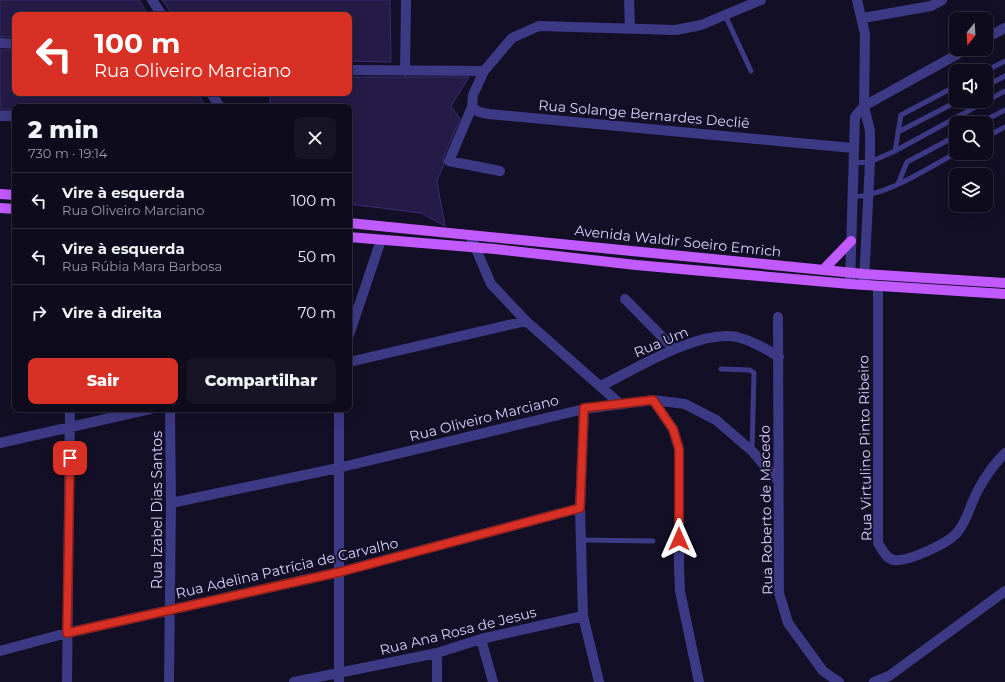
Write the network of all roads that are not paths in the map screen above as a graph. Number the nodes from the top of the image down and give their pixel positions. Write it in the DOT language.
graph roads {
  1 [pos="152,0"];
  2 [pos="406,0"];
  3 [pos="629,0"];
  4 [pos="761,0"];
  5 [pos="857,0"];
  6 [pos="942,0"];
  7 [pos="160,12"];
  8 [pos="726,15"];
  9 [pos="862,18"];
  10 [pos="1005,28"];
  11 [pos="630,29"];
  12 [pos="993,34"];
  13 [pos="0,43"];
  14 [pos="12,44"];
  15 [pos="954,56"];
  16 [pos="1005,61"];
  17 [pos="993,67"];
  18 [pos="352,70"];
  19 [pos="405,70"];
  20 [pos="484,71"];
  21 [pos="750,71"];
  22 [pos="1005,76"];
  23 [pos="993,82"];
  24 [pos="949,90"];
  25 [pos="1005,91"];
  26 [pos="864,106"];
  27 [pos="949,106"];
  28 [pos="472,107"];
  29 [pos="1005,110"];
  30 [pos="0,116"];
  31 [pos="12,116"];
  32 [pos="993,116"];
  33 [pos="1005,127"];
  34 [pos="898,132"];
  35 [pos="993,133"];
  36 [pos="949,140"];
  37 [pos="853,148"];
  38 [pos="895,151"];
  39 [pos="949,157"];
  40 [pos="870,162"];
  41 [pos="854,163"];
  42 [pos="500,171"];
  43 [pos="898,184"];
  44 [pos="0,194"];
  45 [pos="12,195"];
  46 [pos="868,196"];
  47 [pos="852,197"];
  48 [pos="0,208"];
  49 [pos="12,209"];
  50 [pos="352,223"];
  51 [pos="470,235"];
  52 [pos="352,237"];
  53 [pos="381,240"];
  54 [pos="851,241"];
  55 [pos="476,247"];
  56 [pos="824,269"];
  57 [pos="851,272"];
  58 [pos="864,274"];
  59 [pos="1005,283"];
  60 [pos="850,284"];
  61 [pos="864,285"];
  62 [pos="878,286"];
  63 [pos="1005,294"];
  64 [pos="625,299"];
  65 [pos="778,317"];
  66 [pos="526,321"];
  67 [pos="352,326"];
  68 [pos="674,349"];
  69 [pos="779,357"];
  70 [pos="352,361"];
  71 [pos="721,369"];
  72 [pos="601,386"];
  73 [pos="653,400"];
  74 [pos="619,403"];
  75 [pos="584,408"];
  76 [pos="70,412"];
  77 [pos="136,412"];
  78 [pos="170,412"];
  79 [pos="339,412"];
  80 [pos="70,426"];
  81 [pos="0,443"];
  82 [pos="752,451"];
  83 [pos="1005,453"];
  84 [pos="338,468"];
  85 [pos="778,481"];
  86 [pos="172,503"];
  87 [pos="580,508"];
  88 [pos="580,540"];
  89 [pos="653,541"];
  90 [pos="340,572"];
  91 [pos="1005,591"];
  92 [pos="171,610"];
  93 [pos="583,616"];
  94 [pos="67,633"];
  95 [pos="481,639"];
  96 [pos="0,651"];
  97 [pos="437,654"];
  98 [pos="339,677"];
  99 [pos="68,682"];
  100 [pos="169,682"];
  101 [pos="294,682"];
  102 [pos="437,682"];
  103 [pos="493,682"];
  104 [pos="599,682"];
  105 [pos="699,682"];
  106 [pos="839,682"];
  107 [pos="874,682"];
  1 -- 7 [label="street"];
  2 -- 19 [label="street"];
  3 -- 11 [label="street"];
  4 -- 8 [label="street"];
  5 -- 9 [label="street"];
  6 -- 9 [label="street"];
  8 -- 11 [label="street"];
  8 -- 21 [label="lane"];
  9 -- 26 [label="street"];
  10 -- 12 [label="street"];
  11 -- 20 [label="street"];
  13 -- 14 [label="street"];
  15 -- 26 [label="street"];
  16 -- 17 [label="lane"];
  18 -- 19 [label="street"];
  19 -- 20 [label="street"];
  20 -- 28 [label="street"];
  22 -- 23 [label="lane"];
  24 -- 34 [label="lane"];
  25 -- 38 [label="lane"];
  26 -- 37 [label="street"];
  26 -- 40 [label="street"];
  27 -- 34 [label="lane"];
  28 -- 37 [label="street, Rua Solange Bernardes Decliê"];
  28 -- 42 [label="street"];
  29 -- 32 [label="lane"];
  30 -- 31 [label="street"];
  33 -- 35 [label="lane"];
  34 -- 38 [label="lane"];
  36 -- 43 [label="lane"];
  37 -- 41 [label="street"];
  38 -- 40 [label="lane"];
  39 -- 43 [label="lane"];
  40 -- 41 [label="lane"];
  40 -- 46 [label="street"];
  41 -- 47 [label="street"];
  43 -- 46 [label="lane"];
  44 -- 45 [label="main road"];
  46 -- 47 [label="lane"];
  46 -- 58 [label="street"];
  47 -- 54 [label="street"];
  48 -- 49 [label="main road"];
  50 -- 51 [label="main road, Avenida Waldir Soeiro Emrich"];
  51 -- 55 [label="street"];
  51 -- 56 [label="main road, Avenida Waldir Soeiro Emrich"];
  52 -- 53 [label="main road, Avenida Waldir Soeiro Emrich"];
  53 -- 55 [label="main road, Avenida Waldir Soeiro Emrich"];
  53 -- 67 [label="street"];
  54 -- 56 [label="main road"];
  54 -- 57 [label="street"];
  55 -- 60 [label="main road, Avenida Waldir Soeiro Emrich"];
  55 -- 66 [label="street"];
  56 -- 57 [label="main road, Avenida Waldir Soeiro Emrich"];
  57 -- 58 [label="main road, Avenida Waldir Soeiro Emrich"];
  57 -- 60 [label="street"];
  58 -- 59 [label="main road, Avenida Waldir Soeiro Emrich"];
  58 -- 61 [label="street"];
  60 -- 61 [label="main road, Avenida Waldir Soeiro Emrich"];
  61 -- 62 [label="main road, Avenida Waldir Soeiro Emrich"];
  62 -- 63 [label="main road, Avenida Waldir Soeiro Emrich"];
  62 -- 83 [label="street, Rua Virtulino Pinto Ribeiro"];
  64 -- 68 [label="street"];
  65 -- 69 [label="street, Rua Roberto de Macedo"];
  66 -- 70 [label="street"];
  66 -- 72 [label="street"];
  68 -- 69 [label="street, Rua Um"];
  68 -- 72 [label="street, Rua Um"];
  69 -- 85 [label="street, Rua Roberto de Macedo"];
  71 -- 82 [label="lane"];
  72 -- 74 [label="street"];
  73 -- 74 [label="street, Rua Oliveiro Marciano"];
  73 -- 82 [label="street, Rua Oliveiro Marciano"];
  73 -- 105 [label="street"];
  74 -- 75 [label="street, Rua Oliveiro Marciano"];
  75 -- 84 [label="street, Rua Oliveiro Marciano"];
  75 -- 87 [label="street"];
  76 -- 80 [label="street"];
  77 -- 80 [label="street"];
  78 -- 86 [label="street, Rua Izabel Dias Santos"];
  79 -- 84 [label="street"];
  80 -- 81 [label="street"];
  80 -- 94 [label="street"];
  82 -- 85 [label="street, Rua Oliveiro Marciano"];
  84 -- 86 [label="street, Rua Oliveiro Marciano"];
  84 -- 90 [label="street"];
  85 -- 106 [label="street, Rua Roberto de Macedo"];
  86 -- 92 [label="street, Rua Izabel Dias Santos"];
  87 -- 88 [label="street"];
  87 -- 90 [label="street, Rua Adelina Patrícia de Carvalho"];
  88 -- 89 [label="lane"];
  88 -- 93 [label="street"];
  90 -- 92 [label="street, Rua Adelina Patrícia de Carvalho"];
  90 -- 98 [label="street"];
  91 -- 107 [label="street"];
  92 -- 94 [label="street, Rua Adelina Patrícia de Carvalho"];
  92 -- 100 [label="street, Rua Izabel Dias Santos"];
  93 -- 95 [label="street, Rua Ana Rosa de Jesus"];
  93 -- 104 [label="street"];
  94 -- 96 [label="street, Rua Adelina Patrícia de Carvalho"];
  94 -- 99 [label="street"];
  95 -- 97 [label="street, Rua Ana Rosa de Jesus"];
  95 -- 103 [label="street"];
  97 -- 98 [label="street, Rua Ana Rosa de Jesus"];
  97 -- 102 [label="street"];
  98 -- 101 [label="street, Rua Ana Rosa de Jesus"];
}
